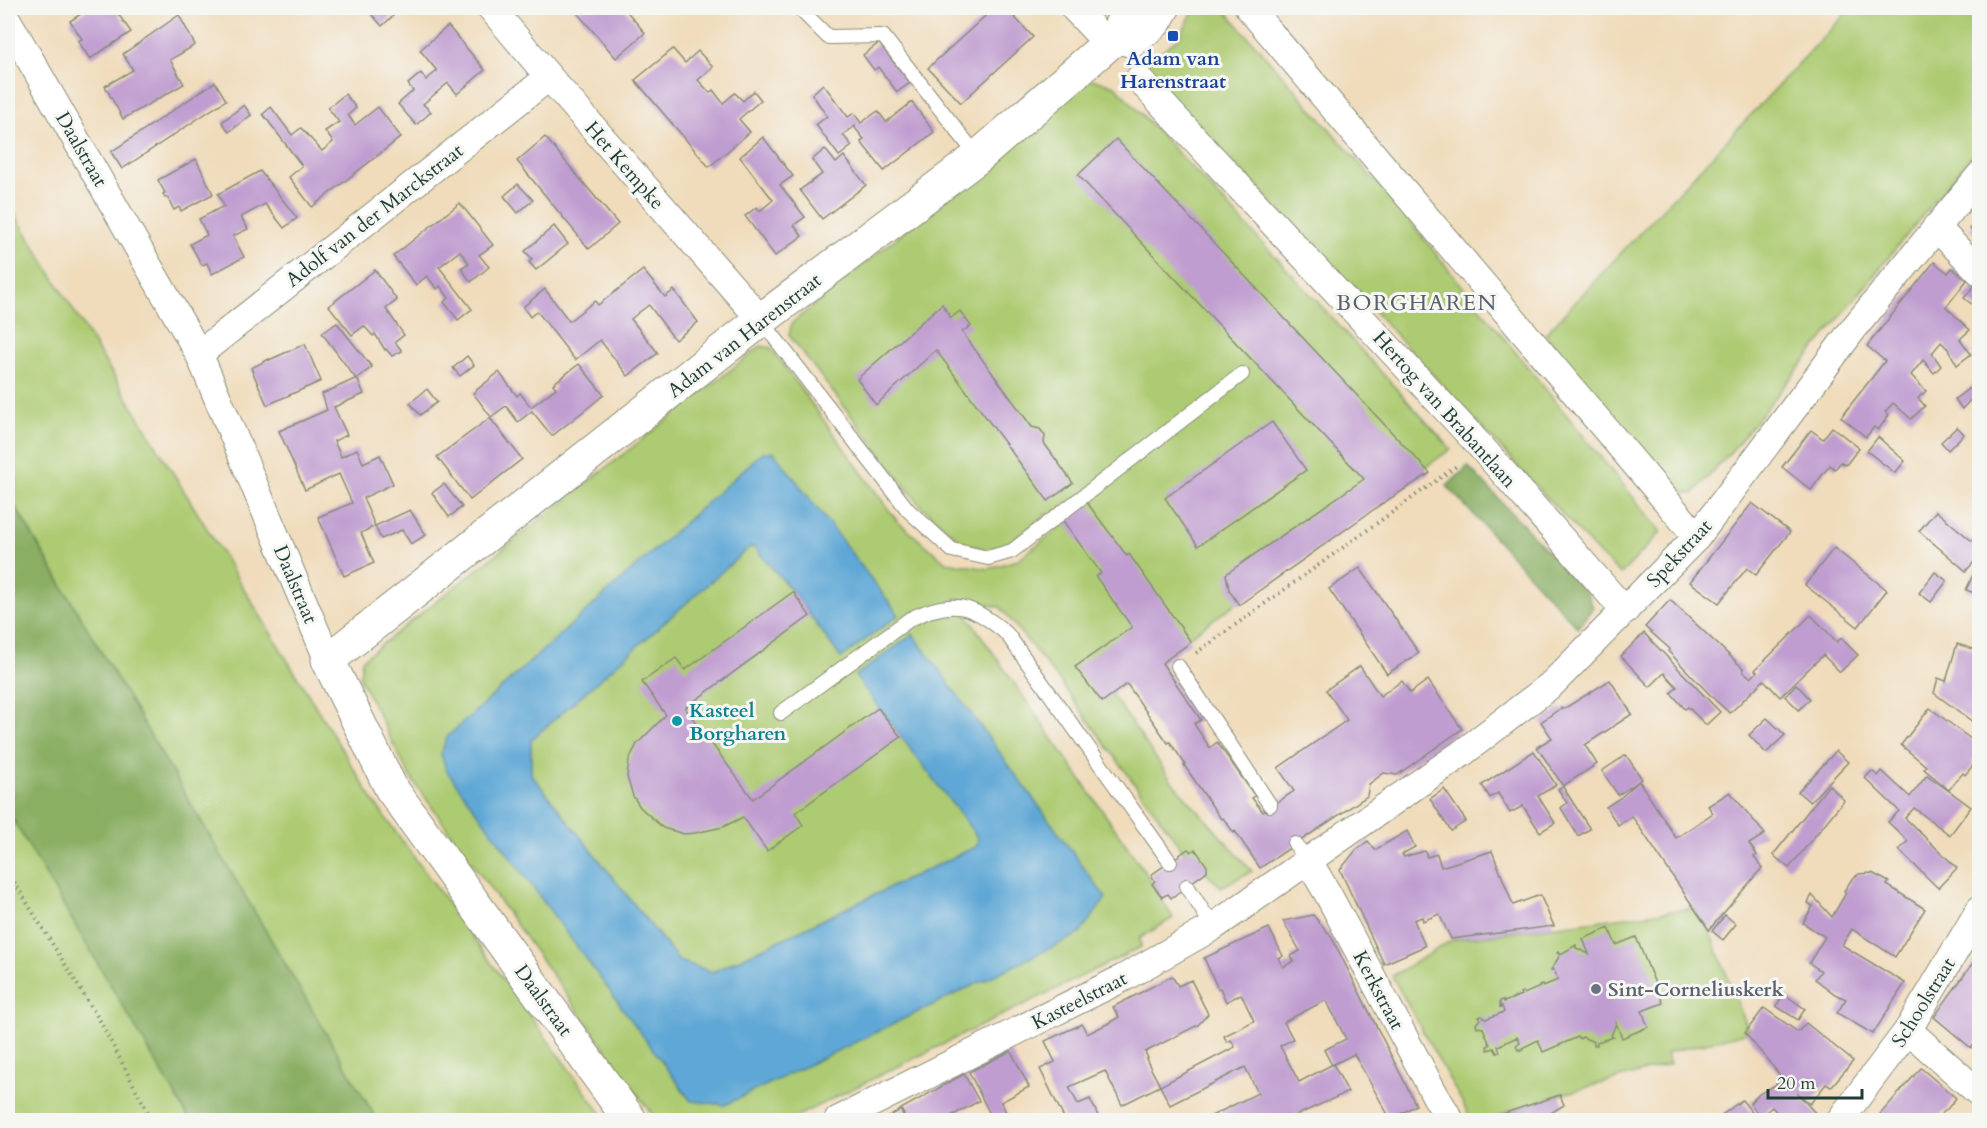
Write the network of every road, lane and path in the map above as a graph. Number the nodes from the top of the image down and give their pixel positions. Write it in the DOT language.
graph roads {
  1 [pos="491,8"];
  2 [pos="799,8"];
  3 [pos="1074,8"];
  4 [pos="1128,8"];
  5 [pos="1159,8"];
  6 [pos="1174,8"];
  7 [pos="1249,8"];
  8 [pos="8,21"];
  9 [pos="1108,44"];
  10 [pos="549,77"];
  11 [pos="1139,79"];
  12 [pos="978,157"];
  13 [pos="1980,175"];
  14 [pos="1936,227"];
  15 [pos="1980,272"];
  16 [pos="761,320"];
  17 [pos="199,354"];
  18 [pos="1242,374"];
  19 [pos="1482,448"];
  20 [pos="1697,537"];
  21 [pos="1624,611"];
  22 [pos="328,660"];
  23 [pos="1178,666"];
  24 [pos="781,713"];
  25 [pos="1270,805"];
  26 [pos="1301,852"];
  27 [pos="1170,862"];
  28 [pos="8,872"];
  29 [pos="1187,886"];
  30 [pos="1980,909"];
  31 [pos="1213,927"];
  32 [pos="1908,1030"];
  33 [pos="1980,1094"];
  34 [pos="152,1120"];
  35 [pos="630,1120"];
  36 [pos="838,1120"];
  37 [pos="1450,1120"];
  38 [pos="1840,1120"];
  1 -- 10 [label="street, Het Kempke"];
  2 -- 12 [label="lane"];
  3 -- 9 [label="street"];
  4 -- 9 [label="lane"];
  5 -- 9 [label="street, Adam van Harenstraat"];
  6 -- 9 [label="lane"];
  7 -- 20 [label="street"];
  8 -- 17 [label="street, Daalstraat"];
  9 -- 12 [label="street, Adam van Harenstraat"];
  10 -- 16 [label="street, Het Kempke"];
  10 -- 17 [label="street, Adolf van der Marckstraat"];
  11 -- 19 [label="street, Hertog van Brabantlaan"];
  12 -- 16 [label="street, Adam van Harenstraat"];
  13 -- 14 [label="street, Spekstraat"];
  14 -- 15 [label="street"];
  14 -- 20 [label="street, Spekstraat"];
  16 -- 18 [label="lane"];
  16 -- 22 [label="street, Adam van Harenstraat"];
  17 -- 22 [label="street, Daalstraat"];
  19 -- 21 [label="street, Hertog van Brabantlaan"];
  19 -- 23 [label="path"];
  20 -- 21 [label="street, Spekstraat"];
  21 -- 26 [label="street, Spekstraat"];
  22 -- 35 [label="street, Daalstraat"];
  23 -- 25 [label="lane"];
  24 -- 27 [label="lane"];
  26 -- 31 [label="street, Kasteelstraat"];
  26 -- 37 [label="street, Kerkstraat"];
  28 -- 34 [label="path"];
  29 -- 31 [label="lane"];
  30 -- 32 [label="street, Schoolstraat"];
  31 -- 36 [label="street, Kasteelstraat"];
  32 -- 33 [label="street"];
  32 -- 38 [label="street, Schoolstraat"];
}
